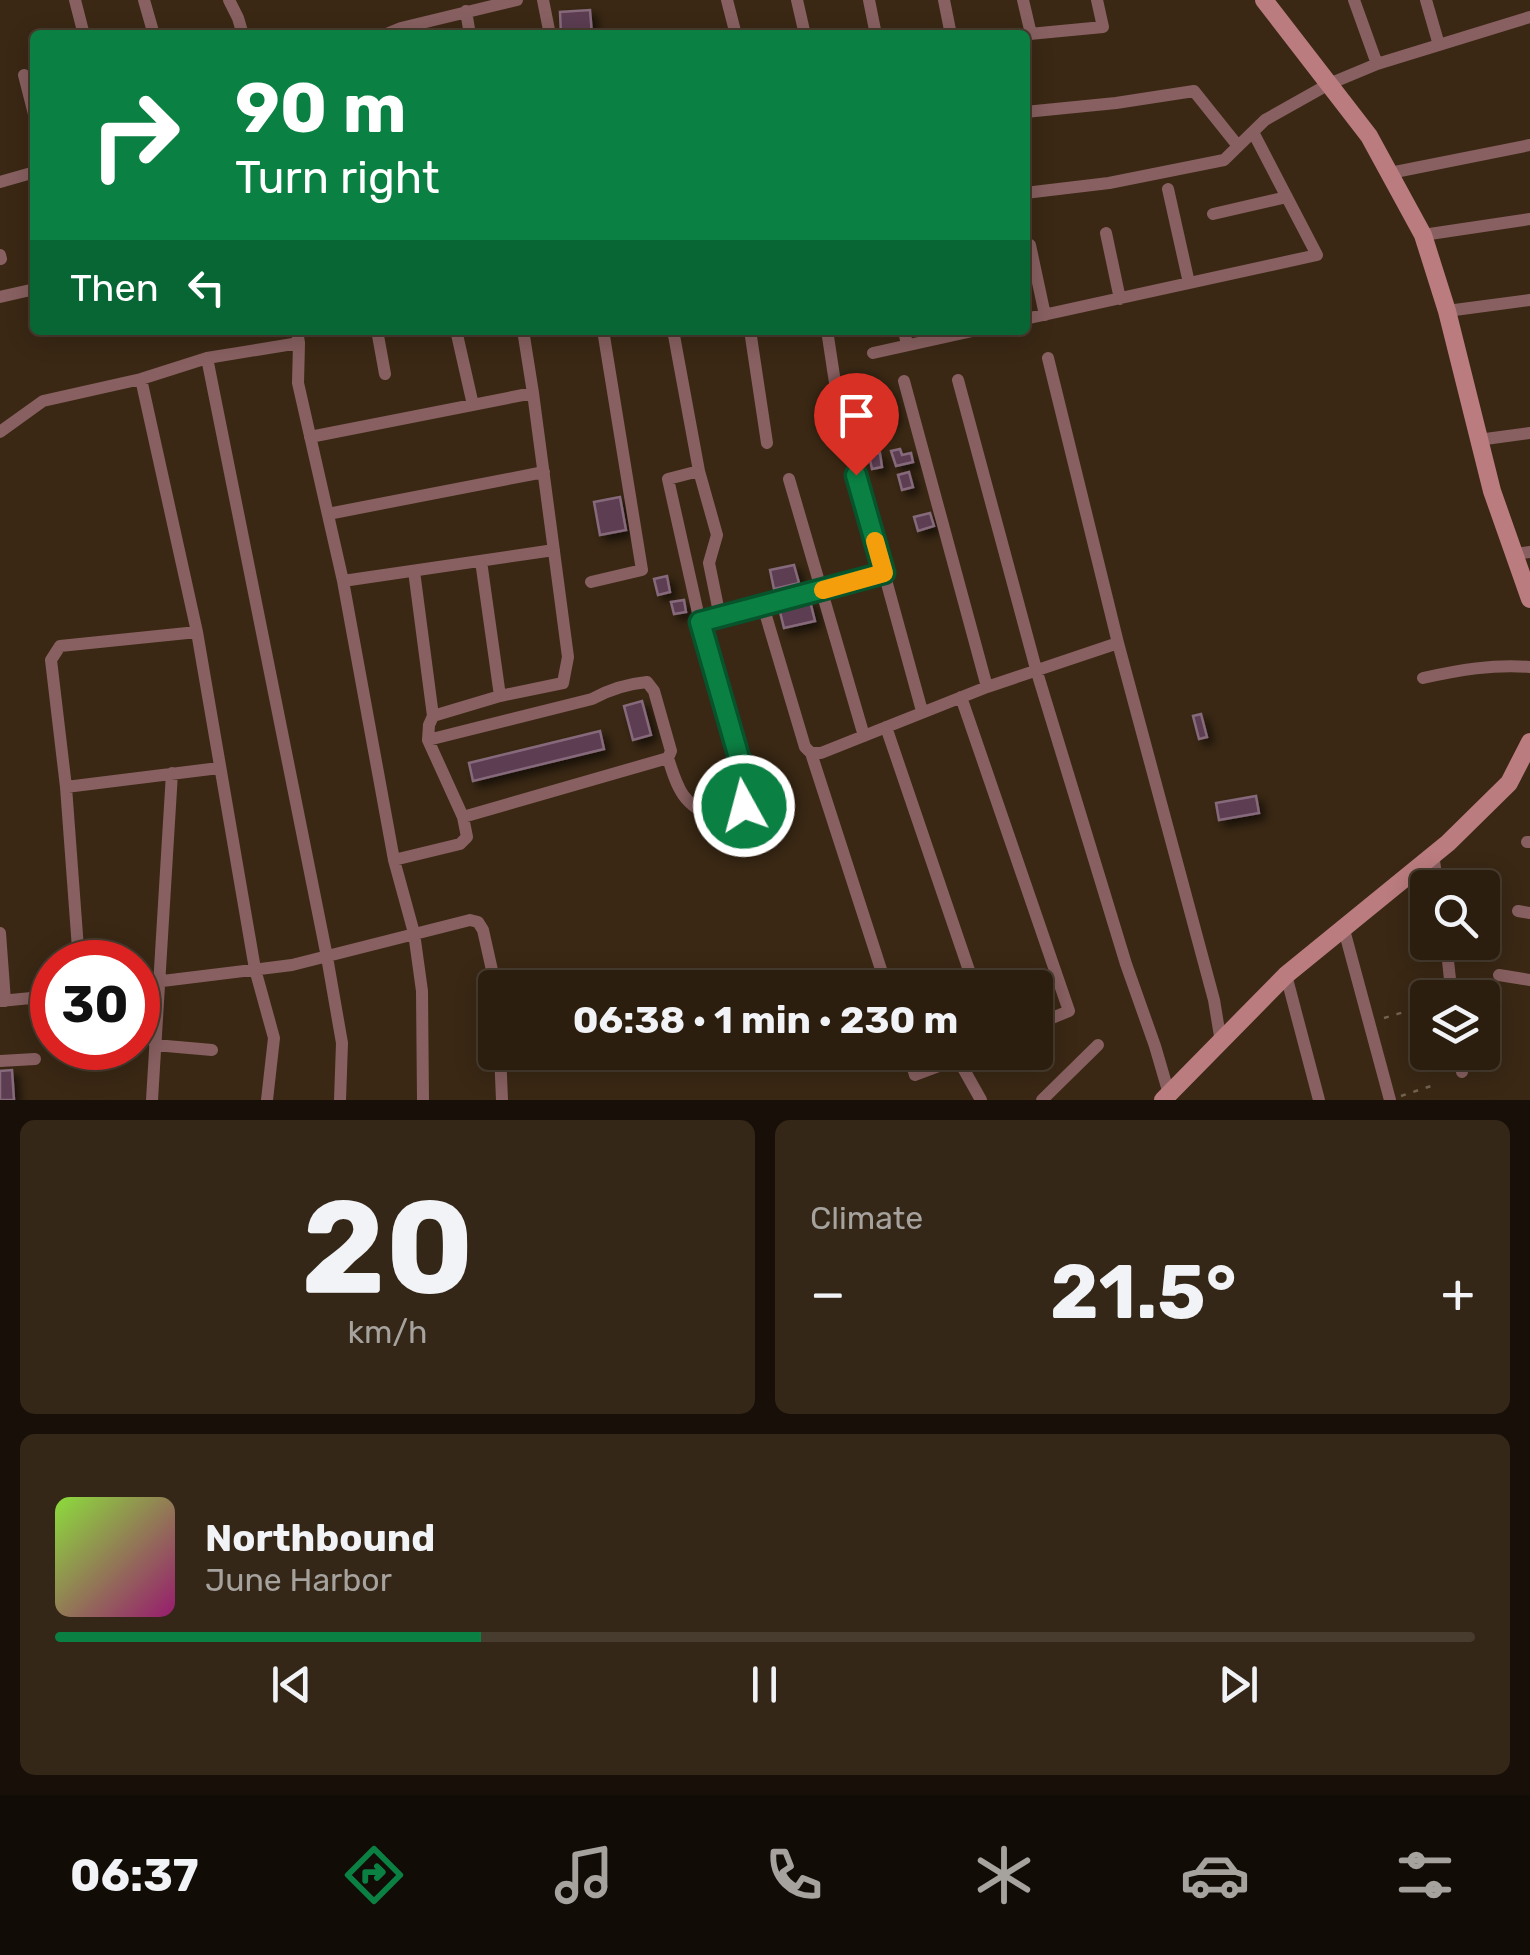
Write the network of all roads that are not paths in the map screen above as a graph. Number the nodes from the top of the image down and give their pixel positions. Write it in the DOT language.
graph roads {
  1 [pos="75,0"];
  2 [pos="144,0"];
  3 [pos="228,0"];
  4 [pos="517,0"];
  5 [pos="543,0"];
  6 [pos="727,0"];
  7 [pos="797,0"];
  8 [pos="870,0"];
  9 [pos="944,0"];
  10 [pos="1023,0"];
  11 [pos="1097,0"];
  12 [pos="1264,0"];
  13 [pos="1354,0"];
  14 [pos="1426,0"];
  15 [pos="466,11"];
  16 [pos="1530,17"];
  17 [pos="83,30"];
  18 [pos="153,30"];
  19 [pos="242,30"];
  20 [pos="407,30"];
  21 [pos="469,30"];
  22 [pos="549,30"];
  23 [pos="735,30"];
  24 [pos="804,30"];
  25 [pos="875,30"];
  26 [pos="951,30"];
  27 [pos="1025,30"];
  28 [pos="1030,34"];
  29 [pos="1440,45"];
  30 [pos="1377,64"];
  31 [pos="24,75"];
  32 [pos="1328,84"];
  33 [pos="30,98"];
  34 [pos="1030,112"];
  35 [pos="1253,132"];
  36 [pos="1238,146"];
  37 [pos="1530,146"];
  38 [pos="1390,172"];
  39 [pos="30,173"];
  40 [pos="0,182"];
  41 [pos="1168,189"];
  42 [pos="1030,192"];
  43 [pos="1286,197"];
  44 [pos="1213,214"];
  45 [pos="1530,219"];
  46 [pos="1106,233"];
  47 [pos="1423,235"];
  48 [pos="1030,244"];
  49 [pos="1188,283"];
  50 [pos="30,290"];
  51 [pos="0,297"];
  52 [pos="1120,298"];
  53 [pos="1530,300"];
  54 [pos="1447,311"];
  55 [pos="1045,315"];
  56 [pos="1030,319"];
  57 [pos="378,335"];
  58 [pos="457,335"];
  59 [pos="523,335"];
  60 [pos="604,335"];
  61 [pos="674,335"];
  62 [pos="751,335"];
  63 [pos="828,335"];
  64 [pos="905,335"];
  65 [pos="955,335"];
  66 [pos="298,337"];
  67 [pos="906,346"];
  68 [pos="874,353"];
  69 [pos="207,358"];
  70 [pos="1048,358"];
  71 [pos="386,374"];
  72 [pos="141,379"];
  73 [pos="958,380"];
  74 [pos="904,381"];
  75 [pos="533,393"];
  76 [pos="473,405"];
  77 [pos="0,432"];
  78 [pos="1530,432"];
  79 [pos="310,437"];
  80 [pos="1478,440"];
  81 [pos="768,443"];
  82 [pos="699,471"];
  83 [pos="544,472"];
  84 [pos="789,479"];
  85 [pos="328,514"];
  86 [pos="554,550"];
  87 [pos="1522,553"];
  88 [pos="481,561"];
  89 [pos="414,571"];
  90 [pos="884,573"];
  91 [pos="343,581"];
  92 [pos="591,582"];
  93 [pos="821,590"];
  94 [pos="1530,599"];
  95 [pos="763,606"];
  96 [pos="720,617"];
  97 [pos="700,622"];
  98 [pos="196,632"];
  99 [pos="1118,644"];
  100 [pos="1530,667"];
  101 [pos="1036,668"];
  102 [pos="1423,678"];
  103 [pos="988,686"];
  104 [pos="500,696"];
  105 [pos="961,697"];
  106 [pos="922,711"];
  107 [pos="433,716"];
  108 [pos="886,727"];
  109 [pos="864,736"];
  110 [pos="428,740"];
  111 [pos="812,753"];
  112 [pos="1527,753"];
  113 [pos="668,758"];
  114 [pos="219,768"];
  115 [pos="172,772"];
  116 [pos="66,787"];
  117 [pos="463,817"];
  118 [pos="1434,854"];
  119 [pos="394,860"];
  120 [pos="1436,870"];
  121 [pos="1342,926"];
  122 [pos="0,933"];
  123 [pos="414,934"];
  124 [pos="78,940"];
  125 [pos="160,952"];
  126 [pos="327,957"];
  127 [pos="255,970"];
  128 [pos="492,970"];
  129 [pos="881,970"];
  130 [pos="969,970"];
  131 [pos="1286,975"];
  132 [pos="1499,975"];
  133 [pos="1530,980"];
  134 [pos="160,982"];
  135 [pos="30,998"];
  136 [pos="3,1001"];
  137 [pos="1053,1018"];
  138 [pos="1222,1042"];
  139 [pos="160,1045"];
  140 [pos="1098,1045"];
  141 [pos="212,1050"];
  142 [pos="30,1059"];
  143 [pos="0,1061"];
  144 [pos="154,1070"];
  145 [pos="501,1070"];
  146 [pos="970,1070"];
  147 [pos="1166,1097"];
  148 [pos="152,1100"];
  149 [pos="267,1100"];
  150 [pos="340,1100"];
  151 [pos="424,1100"];
  152 [pos="502,1100"];
  153 [pos="981,1100"];
  154 [pos="1042,1100"];
  155 [pos="1319,1100"];
  156 [pos="1390,1100"];
  1 -- 17 [label="street"];
  2 -- 18 [label="street"];
  3 -- 19 [label="street"];
  4 -- 15 [label="street"];
  5 -- 22 [label="street"];
  6 -- 23 [label="street"];
  7 -- 24 [label="street"];
  8 -- 25 [label="street"];
  9 -- 26 [label="street"];
  10 -- 27 [label="street"];
  11 -- 28 [label="street"];
  12 -- 32 [label="main road"];
  13 -- 30 [label="street"];
  14 -- 29 [label="street"];
  15 -- 20 [label="street"];
  15 -- 21 [label="street"];
  16 -- 29 [label="street"];
  29 -- 30 [label="street"];
  30 -- 32 [label="street"];
  31 -- 33 [label="street"];
  32 -- 35 [label="street"];
  32 -- 38 [label="main road"];
  34 -- 36 [label="street"];
  35 -- 36 [label="street"];
  35 -- 43 [label="street"];
  36 -- 42 [label="street"];
  37 -- 38 [label="street"];
  38 -- 47 [label="main road"];
  39 -- 40 [label="street"];
  41 -- 49 [label="street"];
  43 -- 44 [label="street"];
  43 -- 49 [label="street"];
  45 -- 47 [label="street"];
  46 -- 52 [label="street"];
  47 -- 54 [label="main road"];
  48 -- 55 [label="street"];
  49 -- 52 [label="street"];
  50 -- 51 [label="street"];
  52 -- 55 [label="street"];
  53 -- 54 [label="street"];
  54 -- 80 [label="main road"];
  55 -- 56 [label="street"];
  57 -- 71 [label="street"];
  58 -- 76 [label="street"];
  59 -- 75 [label="street"];
  60 -- 92 [label="street"];
  61 -- 82 [label="street"];
  62 -- 81 [label="street"];
  63 -- 90 [label="street"];
  64 -- 67 [label="street"];
  65 -- 67 [label="street"];
  66 -- 69 [label="street"];
  66 -- 79 [label="street"];
  67 -- 68 [label="street"];
  69 -- 72 [label="street"];
  69 -- 126 [label="street"];
  70 -- 99 [label="street"];
  72 -- 77 [label="street"];
  72 -- 98 [label="street"];
  73 -- 101 [label="street"];
  74 -- 103 [label="street"];
  75 -- 76 [label="street"];
  75 -- 83 [label="street"];
  76 -- 79 [label="street"];
  78 -- 80 [label="street"];
  79 -- 85 [label="street"];
  80 -- 87 [label="main road"];
  82 -- 96 [label="street"];
  82 -- 97 [label="street"];
  83 -- 85 [label="street"];
  83 -- 86 [label="street"];
  84 -- 93 [label="street"];
  85 -- 91 [label="street"];
  86 -- 88 [label="street"];
  86 -- 104 [label="street"];
  87 -- 94 [label="main road"];
  88 -- 89 [label="street"];
  88 -- 104 [label="street"];
  89 -- 91 [label="street"];
  89 -- 107 [label="street"];
  90 -- 93 [label="street"];
  90 -- 106 [label="street"];
  91 -- 119 [label="street"];
  93 -- 95 [label="street"];
  93 -- 109 [label="street"];
  95 -- 96 [label="street"];
  95 -- 111 [label="street"];
  96 -- 97 [label="street"];
  97 -- 113 [label="street"];
  98 -- 114 [label="street"];
  98 -- 116 [label="street"];
  99 -- 101 [label="street"];
  99 -- 138 [label="street"];
  100 -- 102 [label="street"];
  101 -- 103 [label="street"];
  101 -- 147 [label="street"];
  103 -- 105 [label="street"];
  104 -- 107 [label="street"];
  105 -- 106 [label="street"];
  105 -- 137 [label="street"];
  106 -- 108 [label="street"];
  107 -- 110 [label="street"];
  108 -- 109 [label="street"];
  108 -- 130 [label="street"];
  109 -- 111 [label="street"];
  110 -- 113 [label="street"];
  110 -- 117 [label="street"];
  111 -- 129 [label="street"];
  112 -- 118 [label="main road"];
  113 -- 117 [label="street"];
  114 -- 115 [label="street"];
  114 -- 127 [label="street"];
  115 -- 116 [label="street"];
  115 -- 125 [label="street"];
  116 -- 124 [label="street"];
  117 -- 119 [label="street"];
  118 -- 120 [label="street"];
  118 -- 121 [label="main road"];
  119 -- 123 [label="street"];
  121 -- 131 [label="main road"];
  121 -- 156 [label="street"];
  122 -- 136 [label="street"];
  123 -- 126 [label="street"];
  123 -- 128 [label="street"];
  123 -- 151 [label="street"];
  126 -- 127 [label="street"];
  126 -- 150 [label="street"];
  127 -- 134 [label="street"];
  127 -- 149 [label="street"];
  131 -- 138 [label="main road"];
  131 -- 155 [label="street"];
  132 -- 133 [label="street"];
  135 -- 136 [label="street"];
  138 -- 147 [label="main road"];
  139 -- 141 [label="street"];
  140 -- 154 [label="street"];
  142 -- 143 [label="street"];
  144 -- 148 [label="street"];
  145 -- 152 [label="street"];
  146 -- 153 [label="street"];
}
